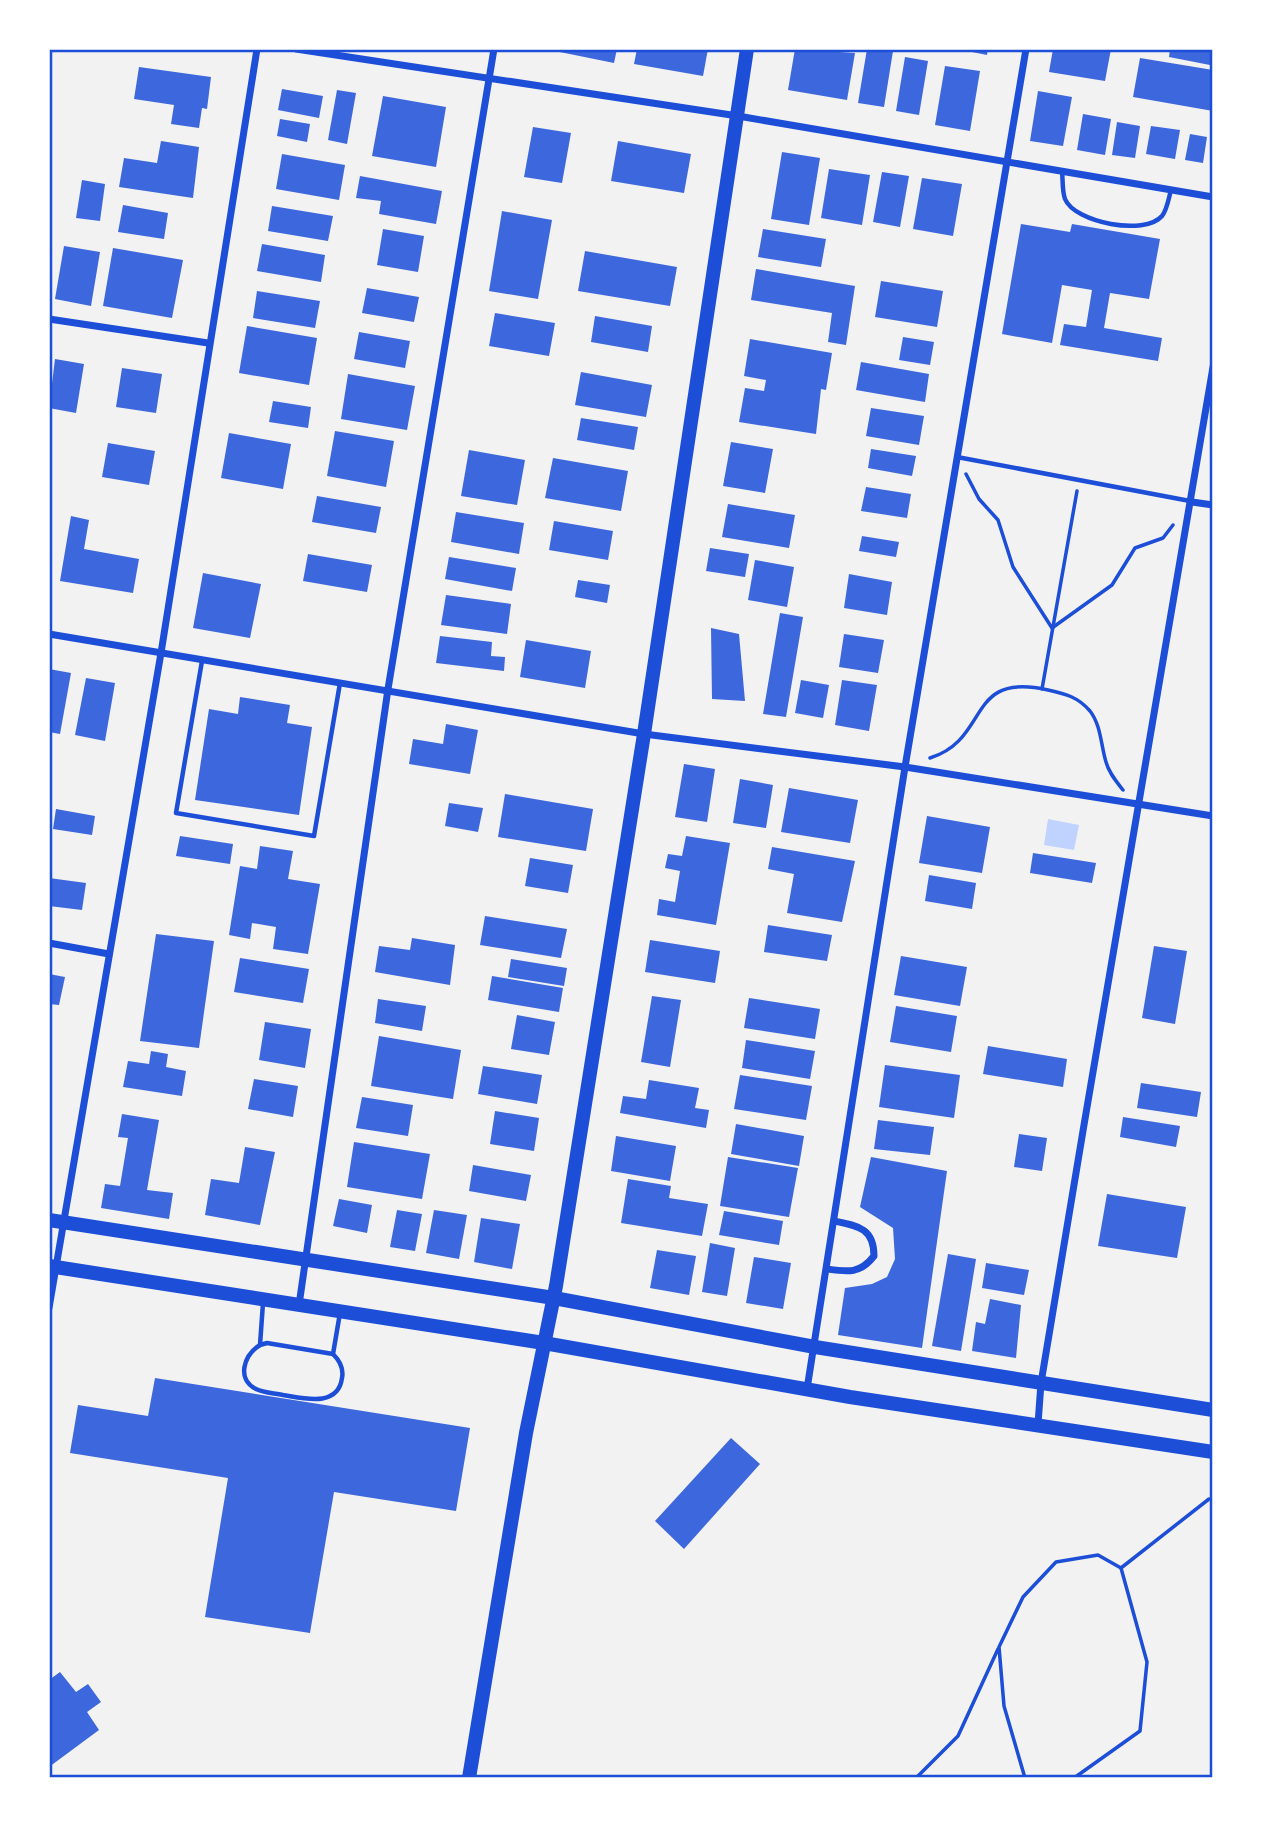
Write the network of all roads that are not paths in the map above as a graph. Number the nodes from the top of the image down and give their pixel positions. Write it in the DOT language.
graph roads {
  1 [pos="257,49"];
  2 [pos="296,49"];
  3 [pos="494,49"];
  4 [pos="747,49"];
  5 [pos="1026,49"];
  6 [pos="489,81"];
  7 [pos="738,116"];
  8 [pos="1007,161"];
  9 [pos="1061,171"];
  10 [pos="1171,190"];
  11 [pos="1213,197"];
  12 [pos="49,319"];
  13 [pos="208,343"];
  14 [pos="1213,367"];
  15 [pos="957,457"];
  16 [pos="1192,502"];
  17 [pos="1213,505"];
  18 [pos="49,634"];
  19 [pos="161,653"];
  20 [pos="202,660"];
  21 [pos="340,682"];
  22 [pos="388,689"];
  23 [pos="644,734"];
  24 [pos="905,766"];
  25 [pos="1136,805"];
  26 [pos="1213,816"];
  27 [pos="49,943"];
  28 [pos="109,954"];
  29 [pos="49,1220"];
  30 [pos="834,1221"];
  31 [pos="64,1223"];
  32 [pos="304,1262"];
  33 [pos="53,1267"];
  34 [pos="827,1269"];
  35 [pos="554,1298"];
  36 [pos="263,1299"];
  37 [pos="299,1305"];
  38 [pos="49,1308"];
  39 [pos="340,1312"];
  40 [pos="544,1343"];
  41 [pos="260,1345"];
  42 [pos="815,1347"];
  43 [pos="333,1354"];
  44 [pos="1041,1382"];
  45 [pos="807,1389"];
  46 [pos="1213,1410"];
  47 [pos="1038,1424"];
  48 [pos="1213,1452"];
  49 [pos="469,1778"];
  1 -- 13 [label="street"];
  2 -- 6 [label="street"];
  3 -- 6 [label="street"];
  4 -- 7 [label="main road"];
  5 -- 8 [label="street"];
  6 -- 7 [label="street"];
  6 -- 22 [label="street"];
  7 -- 8 [label="street"];
  7 -- 23 [label="main road"];
  8 -- 9 [label="street"];
  8 -- 15 [label="street"];
  9 -- 10 [label="street"];
  9 -- 10 [label="lane"];
  10 -- 11 [label="street"];
  12 -- 13 [label="street"];
  13 -- 19 [label="street"];
  14 -- 16 [label="street"];
  15 -- 16 [label="lane"];
  15 -- 24 [label="street"];
  16 -- 17 [label="street"];
  16 -- 25 [label="street"];
  18 -- 19 [label="street"];
  19 -- 20 [label="street"];
  19 -- 28 [label="street"];
  20 -- 21 [label="street"];
  20 -- 21 [label="lane"];
  21 -- 22 [label="street"];
  22 -- 23 [label="street"];
  22 -- 32 [label="street"];
  23 -- 24 [label="street"];
  23 -- 35 [label="main road"];
  24 -- 25 [label="street"];
  24 -- 30 [label="street"];
  25 -- 26 [label="street"];
  25 -- 44 [label="street"];
  27 -- 28 [label="street"];
  28 -- 31 [label="street"];
  29 -- 31 [label="main road"];
  30 -- 34 [label="street"];
  30 -- 34 [label="street"];
  31 -- 32 [label="main road"];
  31 -- 33 [label="street"];
  32 -- 35 [label="main road"];
  32 -- 37 [label="street"];
  33 -- 36 [label="main road"];
  33 -- 38 [label="street"];
  34 -- 42 [label="street"];
  35 -- 40 [label="main road"];
  35 -- 42 [label="main road"];
  36 -- 37 [label="main road"];
  36 -- 41 [label="lane"];
  37 -- 39 [label="main road"];
  39 -- 40 [label="main road"];
  39 -- 43 [label="lane"];
  40 -- 45 [label="main road"];
  40 -- 49 [label="main road"];
  41 -- 43 [label="lane"];
  41 -- 43 [label="lane"];
  42 -- 44 [label="main road"];
  42 -- 45 [label="street"];
  44 -- 46 [label="main road"];
  44 -- 47 [label="street"];
  45 -- 47 [label="main road"];
  47 -- 48 [label="main road"];
}
